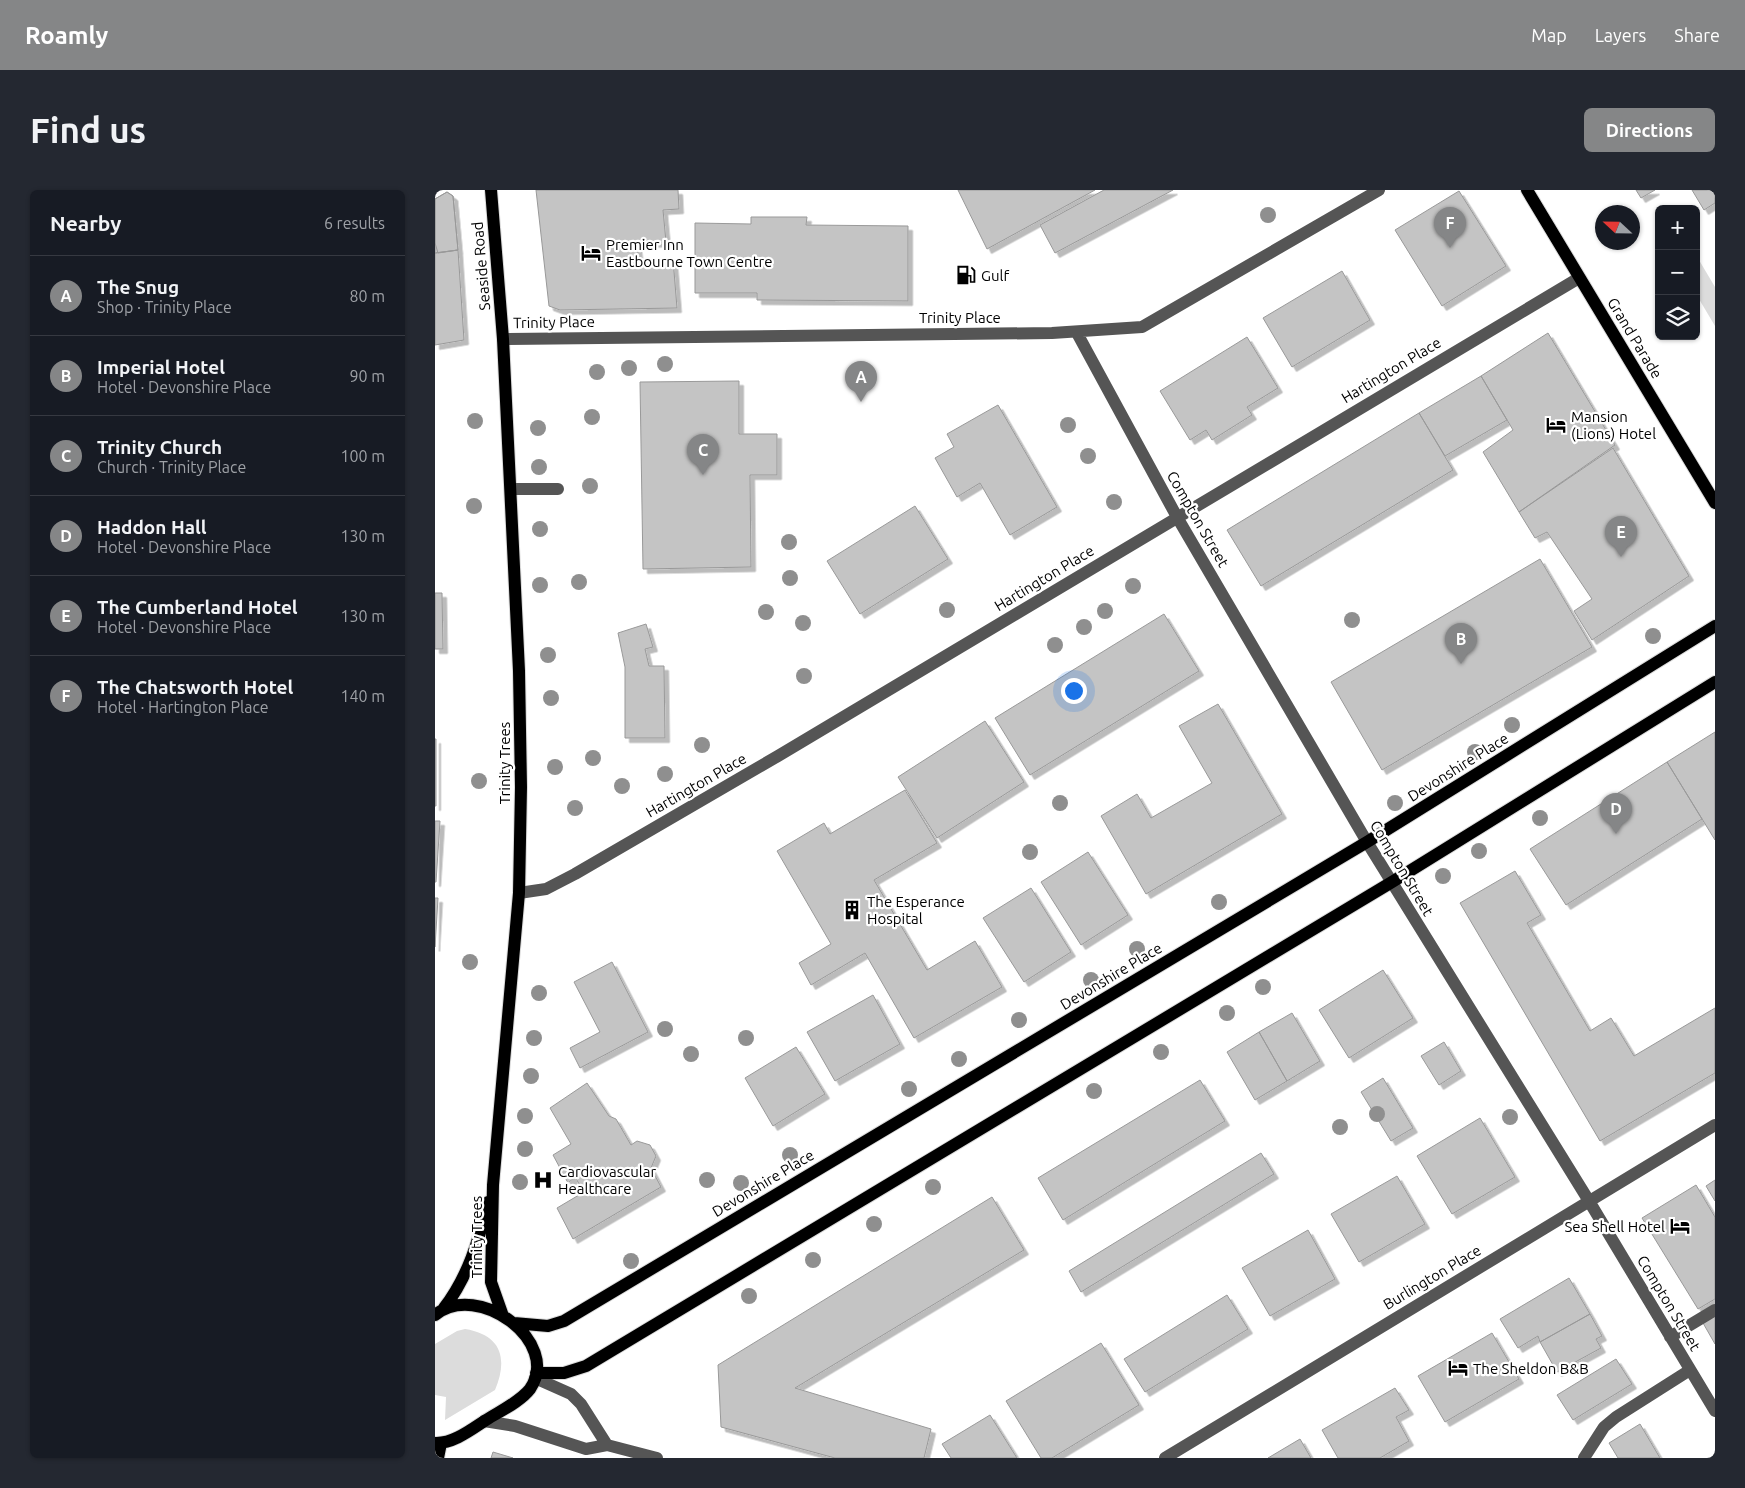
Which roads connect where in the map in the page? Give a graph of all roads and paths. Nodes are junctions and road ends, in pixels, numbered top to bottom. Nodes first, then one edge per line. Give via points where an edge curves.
1 (491, 190) edge
2 (1379, 190) edge
3 (1527, 190) edge
4 (1579, 278) junction
5 (1077, 333) junction
6 (503, 339) junction
7 (558, 489) dead end
8 (511, 490) junction
9 (1715, 503) edge
10 (1177, 517) junction
11 (1715, 626) edge
12 (1715, 682) edge
13 (1367, 842) junction
14 (1392, 882) junction
15 (519, 893) junction
16 (1715, 1125) edge
17 (493, 1185) junction
18 (1589, 1200) junction
19 (1715, 1310) edge
20 (437, 1313) edge
21 (503, 1316) junction
22 (514, 1323) junction
23 (1671, 1337) junction
24 (1690, 1370) junction
25 (536, 1376) junction
26 (1715, 1411) edge
27 (484, 1421) junction
28 (438, 1443) edge
29 (607, 1445) junction
30 (438, 1458) edge
31 (657, 1458) edge
32 (1165, 1458) edge
33 (1584, 1458) edge

1 - 6 main road, Seaside Road
2 - 5 street, Trinity Place via 1142,328
3 - 4 main road, Grand Parade
4 - 9 main road, Grand Parade
4 - 10 street, Hartington Place
5 - 6 street, Trinity Place
5 - 10 street, Compton Street
6 - 8 main road, Trinity Trees
7 - 8 street
8 - 15 main road, Trinity Trees via 519,680
10 - 13 street, Compton Street
10 - 15 street, Hartington Place via 575,874 546,889
11 - 13 main road, Devonshire Place
12 - 14 main road
13 - 14 street, Compton Street
13 - 22 main road, Devonshire Place via 564,1321 548,1326
14 - 18 street, Compton Street
14 - 25 main road via 587,1366
15 - 17 main road, Trinity Trees
16 - 18 street, Burlington Place
17 - 20 main road, Trinity Trees via 462,1281
17 - 21 main road, Trinity Trees via 491,1282
18 - 23 street, Compton Street
18 - 32 street, Burlington Place
19 - 23 street
20 - 21 main road via 461,1304 478,1305
21 - 22 main road
22 - 25 main road via 537,1359
23 - 24 street, Compton Street
24 - 26 street, Compton Street
24 - 33 street via 1616,1417 1605,1427
25 - 27 main road via 529,1390
25 - 29 street via 571,1394
27 - 28 main road via 455,1439
27 - 29 street via 515,1426 586,1449
28 - 30 main road
29 - 31 street

